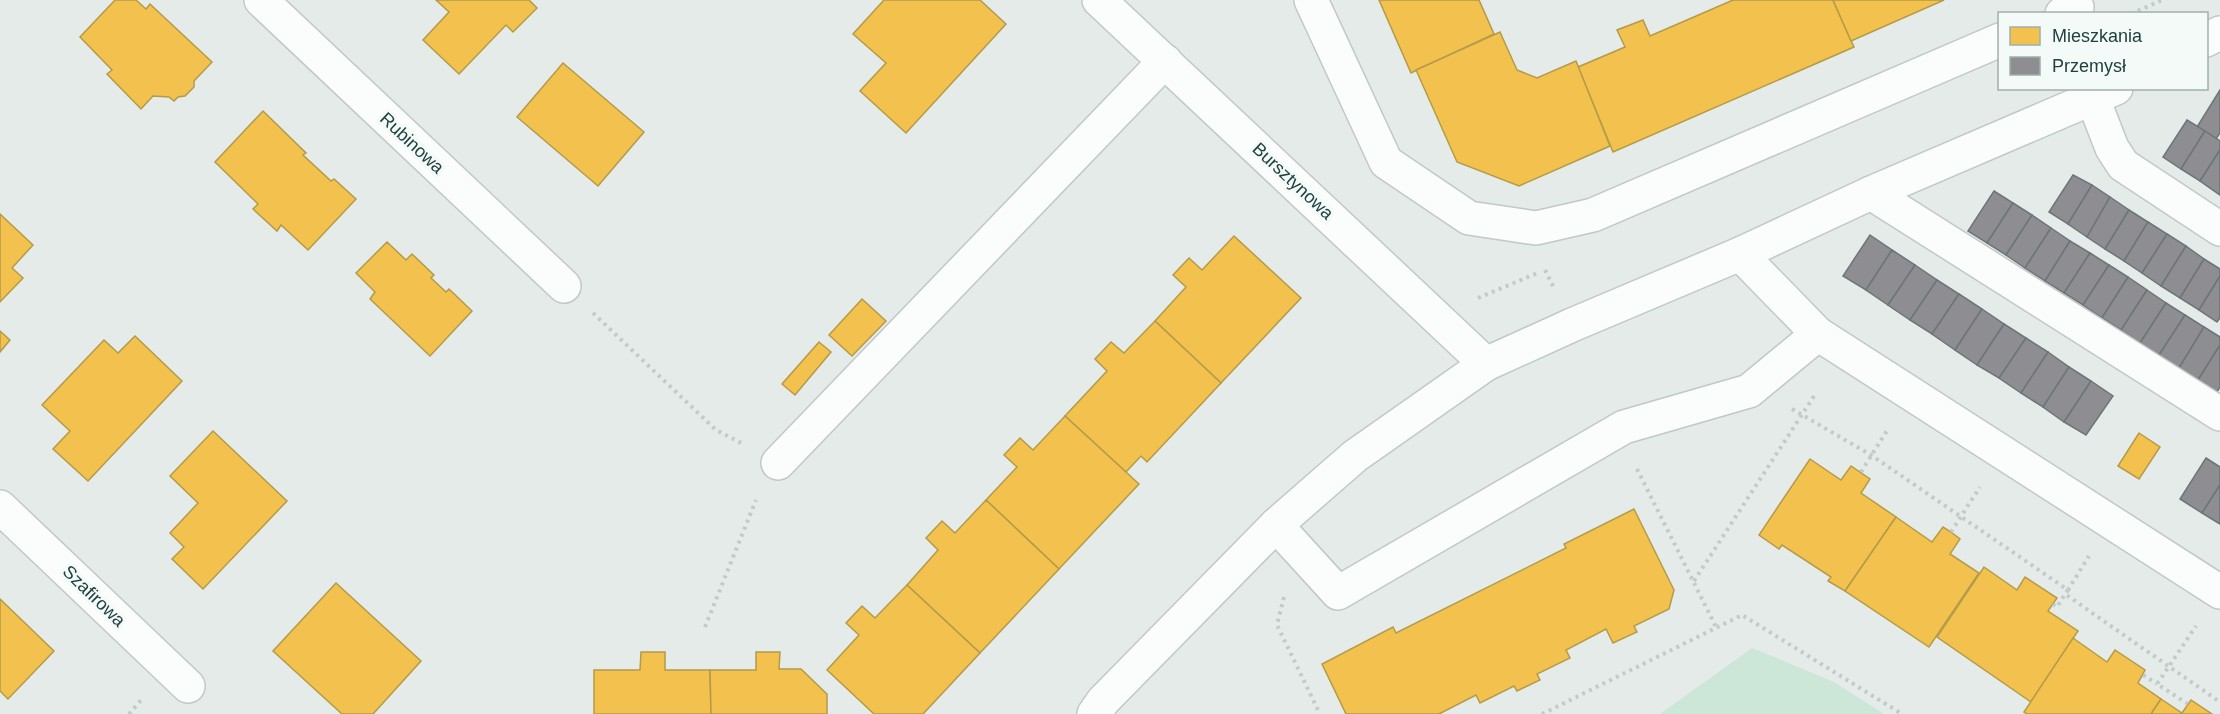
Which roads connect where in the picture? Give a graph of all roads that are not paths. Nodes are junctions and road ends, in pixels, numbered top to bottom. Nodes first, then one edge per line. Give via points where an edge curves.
1 (261, 0) edge
2 (1311, 0) edge
3 (1109, 3) edge
4 (1998, 41) edge
5 (1165, 61) junction
6 (2104, 94) edge
7 (1871, 193) junction
8 (2220, 229) edge
9 (1740, 254) junction
10 (564, 285) road end
11 (1831, 342) junction
12 (1486, 364) junction
13 (2220, 414) edge
14 (778, 463) road end
15 (0, 507) edge
16 (1276, 525) junction
17 (2219, 591) edge
18 (188, 686) dead end
19 (1094, 714) edge

1 - 10 street, Rubinowa
2 - 4 street via 1386,162 1468,218 1536,228 1593,215
3 - 5 street, Bursztynowa
5 - 12 street, Bursztynowa
5 - 14 street
6 - 7 street
6 - 8 street via 2112,148 2123,165
7 - 9 street
7 - 13 street
9 - 11 street
9 - 12 street
11 - 16 street via 1749,391 1624,426 1338,593
11 - 17 street
12 - 16 street via 1355,456
15 - 18 street, Szafirowa
16 - 19 street

